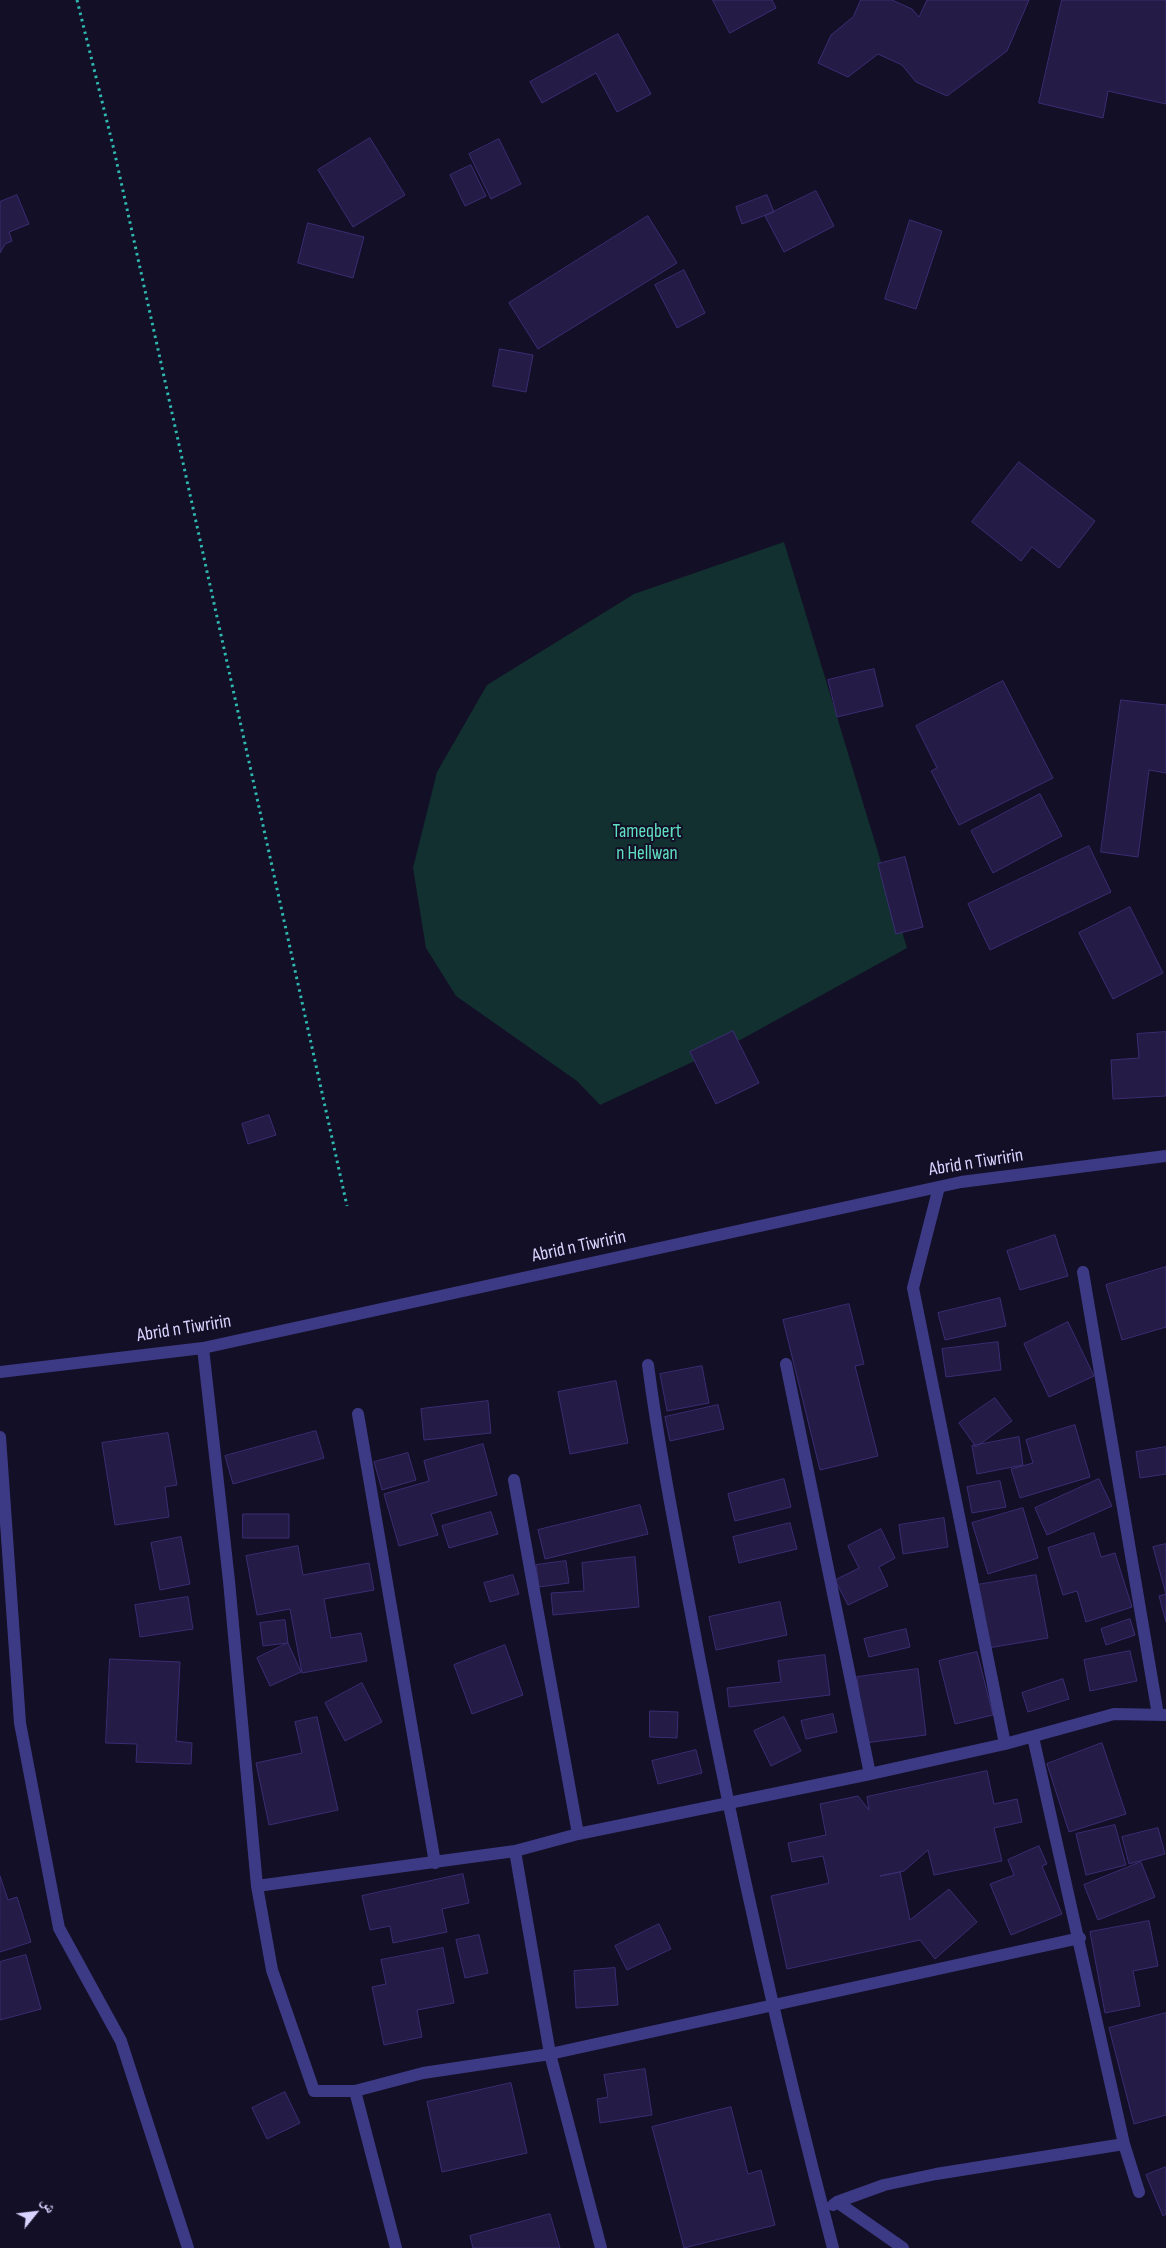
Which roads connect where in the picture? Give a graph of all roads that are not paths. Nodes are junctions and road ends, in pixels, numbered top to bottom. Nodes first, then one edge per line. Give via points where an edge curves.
1 (1166, 1156) edge
2 (939, 1187) junction
3 (1083, 1272) dead end
4 (203, 1348) junction
5 (786, 1364) dead end
6 (648, 1365) dead end
7 (0, 1372) edge
8 (358, 1414) dead end
9 (0, 1437) edge
10 (514, 1480) dead end
11 (1162, 1715) edge
12 (1033, 1737) junction
13 (1005, 1744) junction
14 (870, 1774) junction
15 (727, 1802) junction
16 (578, 1834) junction
17 (515, 1851) junction
18 (435, 1863) junction
19 (257, 1886) junction
20 (1080, 1938) junction
21 (773, 2006) junction
22 (550, 2054) junction
23 (355, 2091) junction
24 (1124, 2144) junction
25 (1139, 2192) dead end
26 (837, 2202) junction
27 (823, 2212) junction
28 (829, 2247) edge
29 (188, 2248) edge
30 (396, 2248) edge
31 (601, 2248) edge
32 (903, 2248) edge

1 - 2 street, Abrid n Tiwririn
2 - 4 street, Abrid n Tiwririn
2 - 13 street via 913,1288
3 - 11 street
4 - 7 street, Abrid n Tiwririn
4 - 19 street via 230,1591
5 - 14 street
6 - 15 street via 659,1448
8 - 18 street
9 - 29 street via 20,1723 59,1928 121,2041
10 - 16 street
11 - 12 street via 1114,1714
12 - 13 street
12 - 20 street
13 - 14 street
14 - 15 street
15 - 16 street
15 - 21 street
16 - 17 street
17 - 18 street
17 - 22 street
18 - 19 street
19 - 23 street via 272,1970 314,2091
20 - 21 street
20 - 24 street
21 - 22 street
21 - 27 street
22 - 23 street via 423,2073
22 - 31 street
23 - 30 street
24 - 25 street
24 - 26 street via 936,2174 884,2186
26 - 27 street
26 - 32 street
27 - 28 street

